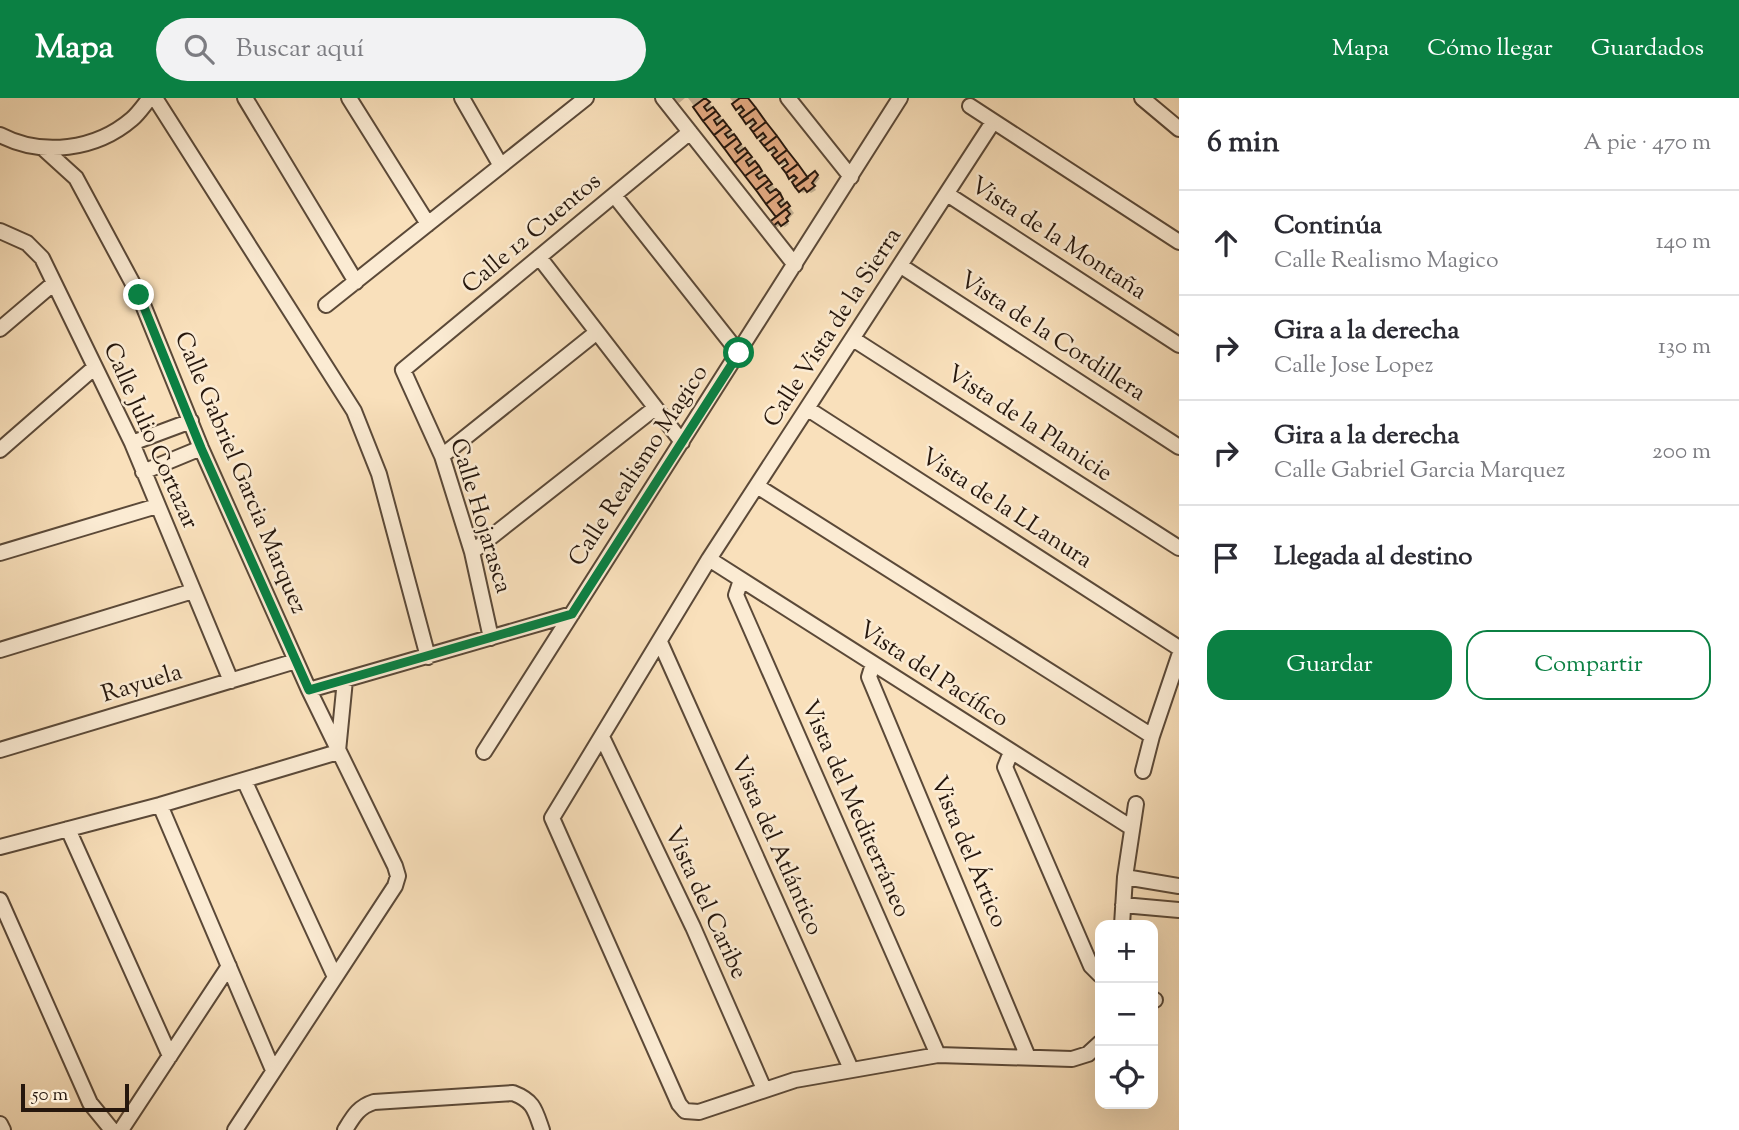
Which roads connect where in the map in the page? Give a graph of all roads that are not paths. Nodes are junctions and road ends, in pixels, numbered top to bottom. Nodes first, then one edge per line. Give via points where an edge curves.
1 (150, 98) edge
2 (155, 98) edge
3 (245, 98) edge
4 (349, 98) edge
5 (462, 98) edge
6 (586, 98) edge
7 (663, 98) edge
8 (788, 98) edge
9 (900, 98) edge
10 (1142, 98) edge
11 (970, 106) dead end
12 (993, 122) junction
13 (1179, 128) edge
14 (690, 132) junction
15 (1, 136) edge
16 (43, 149) junction
17 (501, 166) junction
18 (851, 177) junction
19 (947, 194) junction
20 (614, 195) junction
21 (428, 224) junction
22 (0, 231) edge
23 (1179, 242) edge
24 (539, 257) junction
25 (795, 265) junction
26 (901, 266) junction
27 (356, 282) junction
28 (54, 284) junction
29 (326, 305) dead end
30 (0, 329) edge
31 (597, 332) junction
32 (853, 339) junction
33 (1179, 345) edge
34 (739, 353) junction
35 (95, 367) junction
36 (403, 370) joint
37 (655, 408) junction
38 (808, 409) junction
39 (191, 421) junction
40 (682, 442) junction
41 (132, 443) junction
42 (1179, 447) edge
43 (201, 448) junction
44 (0, 450) edge
45 (442, 456) junction
46 (143, 472) junction
47 (757, 486) junction
48 (157, 506) junction
49 (1179, 548) edge
50 (0, 552) edge
51 (472, 552) junction
52 (709, 559) junction
53 (741, 580) junction
54 (193, 592) junction
55 (572, 614) junction
56 (491, 638) junction
57 (660, 642) junction
58 (1179, 648) edge
59 (0, 650) edge
60 (1179, 656) edge
61 (428, 657) junction
62 (296, 661) junction
63 (873, 664) junction
64 (345, 680) junction
65 (231, 681) junction
66 (309, 690) junction
67 (1152, 736) junction
68 (602, 737) junction
69 (0, 750) edge
70 (338, 752) junction
71 (484, 752) dead end
72 (1011, 752) junction
73 (1143, 771) dead end
74 (244, 780) junction
75 (1136, 804) dead end
76 (160, 805) junction
77 (1132, 828) junction
78 (68, 829) junction
79 (0, 846) edge
80 (1125, 877) junction
81 (1179, 886) edge
82 (0, 900) edge
83 (1123, 905) junction
84 (1179, 910) edge
85 (1122, 920) edge
86 (229, 966) junction
87 (1095, 971) edge
88 (335, 977) junction
89 (1097, 1046) edge
90 (938, 1055) junction
91 (170, 1056) junction
92 (1028, 1057) junction
93 (851, 1069) junction
94 (274, 1070) junction
95 (764, 1089) junction
96 (0, 1124) edge
97 (3, 1130) edge
98 (112, 1130) edge
99 (121, 1130) edge
100 (235, 1130) edge
101 (345, 1130) edge
102 (542, 1130) edge

1 - 16 street via 132,119 106,137 75,147
2 - 61 street via 354,411 379,474
3 - 27 street
4 - 21 street
5 - 17 street
6 - 17 street
7 - 14 street
8 - 18 street
9 - 18 street, Calle Realismo Magico
10 - 13 street
11 - 12 street
12 - 19 street, Calle Vista de la Sierra
12 - 23 street
14 - 20 street, Calle 12 Cuentos
14 - 25 street
15 - 16 street
16 - 39 street, Calle Gabriel Garcia Marquez via 76,178 139,295
17 - 21 street
18 - 25 street, Calle Realismo Magico
19 - 26 street, Calle Vista de la Sierra
19 - 33 street, Vista de la Montaña
20 - 24 street, Calle 12 Cuentos
20 - 34 street
21 - 27 street
22 - 28 street, Calle Julio Cortazar via 27,243 42,258
24 - 31 street
24 - 36 street, Calle 12 Cuentos
25 - 34 street, Calle Realismo Magico
26 - 32 street, Calle Vista de la Sierra
26 - 42 street, Vista de la Cordillera
27 - 29 street
28 - 30 street
28 - 35 street, Calle Julio Cortazar
31 - 37 street
31 - 45 street
32 - 38 street, Calle Vista de la Sierra
32 - 49 street, Vista de la Planicie
34 - 40 street, Calle Realismo Magico
35 - 41 street, Calle Julio Cortazar
35 - 44 street
36 - 45 street, Calle Hojarasca
37 - 40 street
37 - 51 street
38 - 47 street, Calle Vista de la Sierra
38 - 58 street, Vista de la LLanura
39 - 41 street
39 - 43 street, Calle Gabriel Garcia Marquez
40 - 55 street, Calle Realismo Magico
41 - 46 street, Calle Julio Cortazar
43 - 46 street
43 - 62 street, Calle Gabriel Garcia Marquez
45 - 51 street, Calle Hojarasca
46 - 48 street, Calle Julio Cortazar
47 - 52 street, Calle Vista de la Sierra
47 - 67 street
48 - 50 street
48 - 54 street, Calle Julio Cortazar
51 - 56 street, Calle Hojarasca
52 - 53 street, Vista del Pacífico
52 - 57 street, Calle Vista de la Sierra
53 - 63 street, Vista del Pacífico
53 - 90 street, Vista del Mediterráneo via 736,595
54 - 59 street
54 - 65 street, Calle Julio Cortazar
55 - 56 street
55 - 71 street, Calle Realismo Magico
56 - 61 street
57 - 68 street, Calle Vista de la Sierra
57 - 93 street, Vista del Atlántico
60 - 67 street
61 - 64 street
62 - 65 street, Rayuela
62 - 66 street, Calle Gabriel Garcia Marquez
63 - 72 street, Vista del Pacífico
63 - 92 street, Vista del Ártico via 869,677
64 - 66 street
64 - 70 street
65 - 69 street, Rayuela
66 - 70 street, Calle Gabriel Garcia Marquez
67 - 73 street
68 - 95 street, Vista del Caribe
68 - 95 street, Calle Vista de la Sierra via 552,818 679,1104 685,1111 699,1112
70 - 74 street
70 - 88 street, Calle Gabriel Garcia Marquez via 398,876
72 - 77 street, Vista del Pacífico
72 - 87 street via 1005,767
74 - 76 street
74 - 88 street
75 - 77 street
76 - 78 street
76 - 86 street
77 - 80 street
78 - 79 street
78 - 91 street
80 - 81 street
80 - 83 street
82 - 98 street via 90,1103
83 - 84 street
83 - 85 street
86 - 91 street
86 - 94 street
88 - 94 street
89 - 92 street via 1072,1059
90 - 92 street
90 - 93 street
91 - 99 street
93 - 95 street
94 - 100 street
96 - 97 street
101 - 102 street via 355,1113 374,1102 513,1093 533,1107

